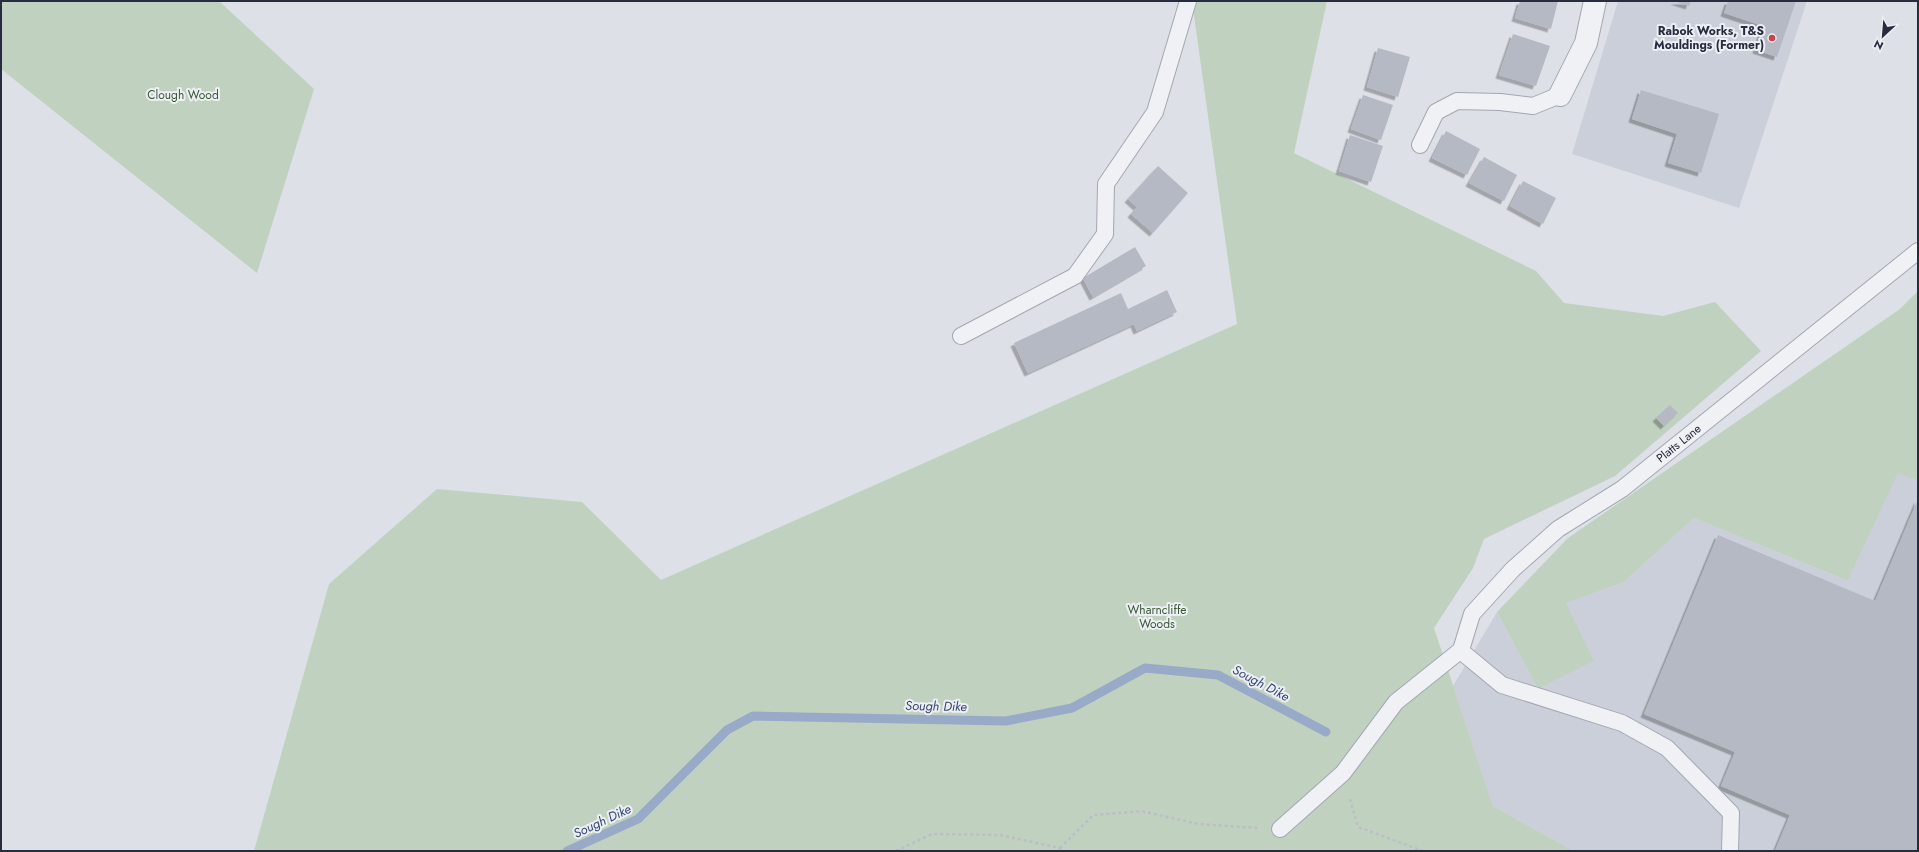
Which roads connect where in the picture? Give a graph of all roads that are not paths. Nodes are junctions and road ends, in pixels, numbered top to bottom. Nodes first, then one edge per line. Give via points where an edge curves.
1 (1188, 1) edge
2 (1595, 1) edge
3 (1560, 95) joint
4 (1420, 146) dead end
5 (1918, 251) edge
6 (961, 336) dead end
7 (1462, 650) junction
8 (1280, 829) road end
9 (1730, 851) edge

1 - 6 lane via 1155,112 1106,184 1104,234 1075,276
2 - 3 street via 1586,43
3 - 4 lane via 1533,106 1457,101 1436,112
5 - 7 lane, Platts Lane via 1622,489 1558,529 1513,569 1472,614
7 - 8 lane via 1396,702 1343,773
7 - 9 lane via 1502,685 1622,723 1667,748 1731,813

